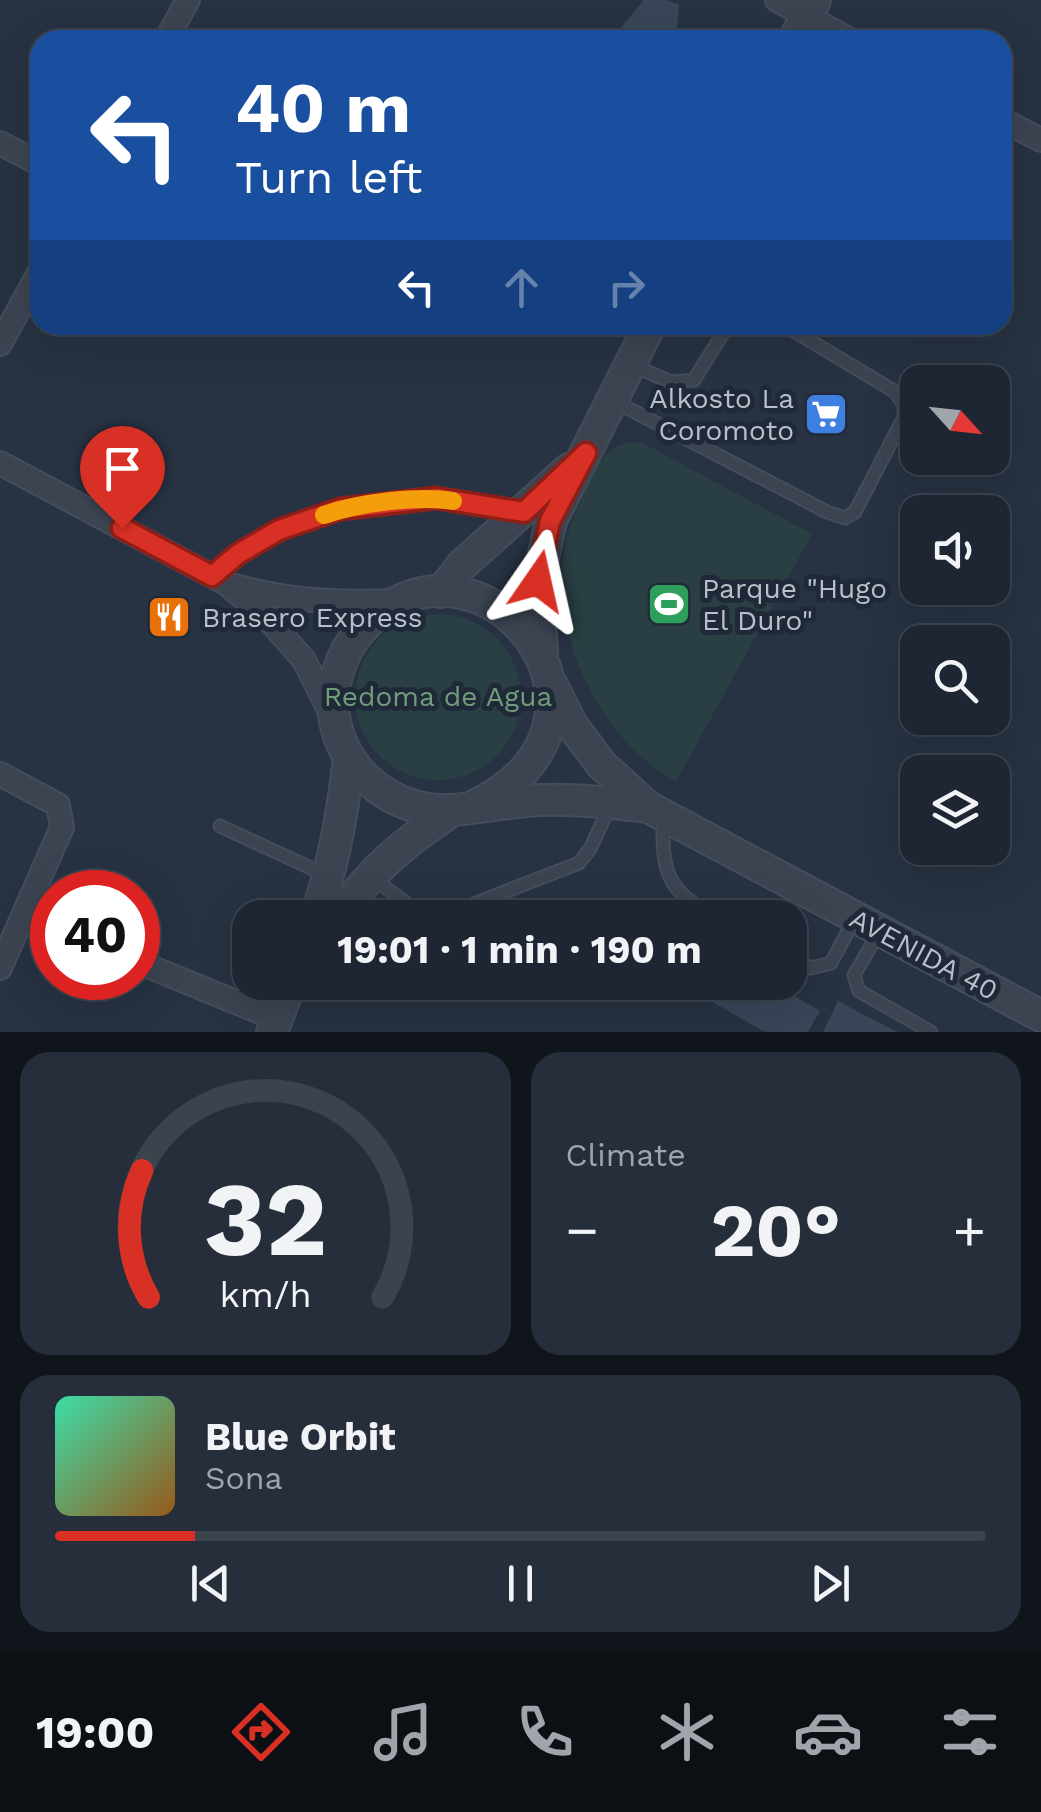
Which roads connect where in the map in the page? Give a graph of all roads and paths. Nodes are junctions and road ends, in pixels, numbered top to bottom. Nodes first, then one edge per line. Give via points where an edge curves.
1 (188, 0) edge
2 (777, 0) edge
3 (805, 19) edge
4 (172, 30) edge
5 (829, 30) edge
6 (1012, 125) edge
7 (1041, 140) edge
8 (0, 143) edge
9 (30, 159) edge
10 (30, 289) edge
11 (645, 335) edge
12 (722, 335) edge
13 (801, 335) edge
14 (0, 344) edge
15 (630, 364) junction
16 (612, 400) junction
17 (586, 453) junction
18 (0, 463) edge
19 (524, 512) junction
20 (220, 580) junction
21 (441, 592) junction
22 (398, 601) junction
23 (546, 669) junction
24 (335, 722) junction
25 (348, 757) junction
26 (0, 774) edge
27 (612, 803) junction
28 (463, 808) junction
29 (656, 811) junction
30 (220, 826) dead end
31 (330, 876) junction
32 (371, 876) junction
33 (321, 900) edge
34 (352, 900) edge
35 (686, 900) edge
36 (868, 924) junction
37 (807, 966) edge
38 (0, 968) edge
39 (160, 972) edge
40 (285, 1000) edge
41 (1037, 1018) edge
42 (274, 1025) edge
43 (930, 1032) edge

1 - 4 street
2 - 3 street
3 - 5 street
6 - 7 street
8 - 9 street
10 - 14 street
11 - 15 street
12 - 15 lane via 694,380 671,382
13 - 16 lane via 894,391 904,404 904,417 845,518
15 - 16 street
16 - 17 street
17 - 19 street
17 - 23 street via 550,521 538,581
18 - 20 street
19 - 20 lane via 436,498 340,509 279,530 238,554
19 - 21 street
20 - 22 street via 328,604
20 - 24 street via 304,660
21 - 22 street
21 - 23 street via 501,608 525,629
22 - 24 street via 364,627 340,664
23 - 28 street via 550,714 534,758 502,792
23 - 29 street via 572,725 600,764
24 - 25 street
25 - 28 street via 393,799 422,809
25 - 31 street
26 - 38 street via 58,805 62,828
27 - 28 street via 537,800
27 - 29 street
27 - 32 lane via 579,863 443,916 414,908
28 - 32 street via 398,847
29 - 35 lane via 669,878
29 - 36 street, AVENIDA 40
30 - 31 lane
31 - 33 street
32 - 34 street
36 - 37 lane via 831,963
36 - 41 street, AVENIDA 40
36 - 43 lane via 854,975 859,991
39 - 42 street
40 - 42 street

